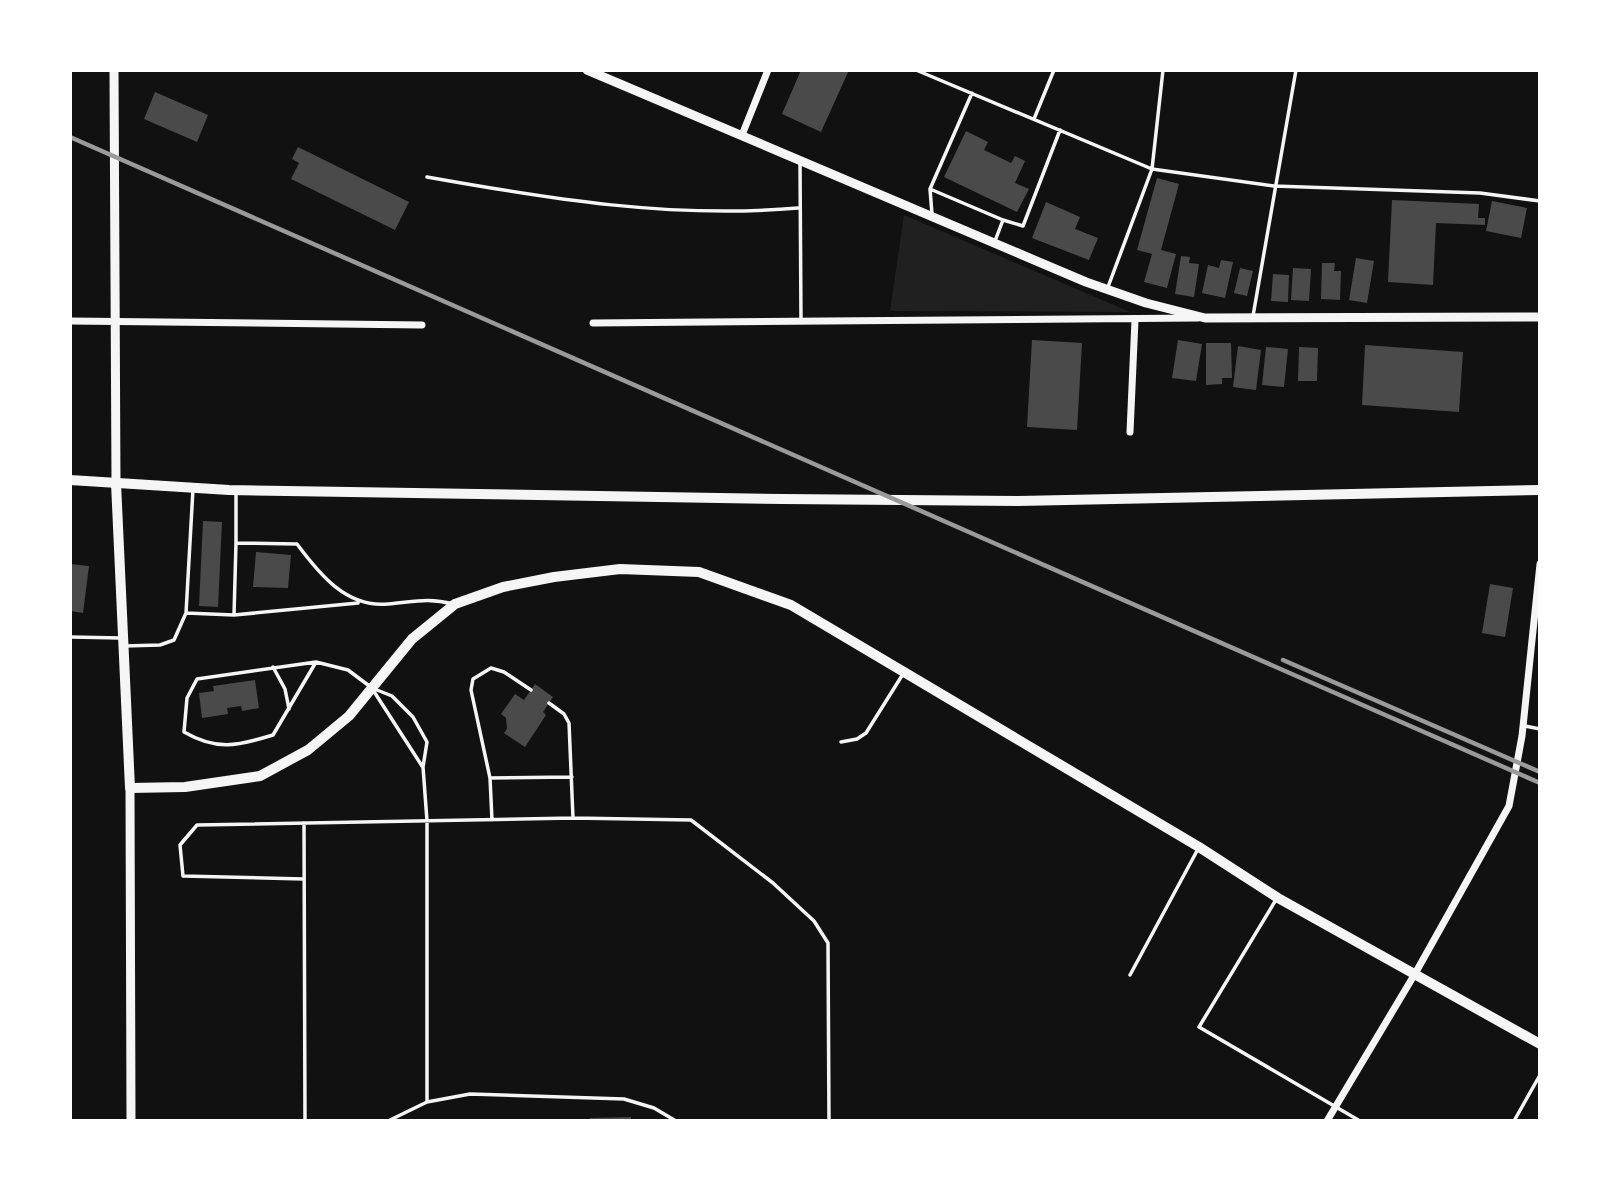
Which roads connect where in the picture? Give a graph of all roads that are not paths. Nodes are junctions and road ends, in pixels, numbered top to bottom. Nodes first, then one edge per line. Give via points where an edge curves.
1 (114, 70) edge
2 (587, 70) edge
3 (768, 70) edge
4 (916, 70) edge
5 (1054, 70) edge
6 (1163, 70) edge
7 (1296, 70) edge
8 (972, 93) junction
9 (1034, 119) junction
10 (1060, 130) junction
11 (742, 135) junction
12 (800, 159) junction
13 (1152, 169) junction
14 (426, 177) dead end
15 (1274, 186) junction
16 (930, 189) junction
17 (1540, 201) edge
18 (798, 208) junction
19 (932, 214) junction
20 (1003, 220) junction
21 (995, 241) junction
22 (1107, 289) junction
23 (1253, 316) junction
24 (1540, 317) edge
25 (1205, 318) junction
26 (114, 320) junction
27 (1135, 320) junction
28 (70, 321) edge
29 (801, 321) junction
30 (593, 323) dead end
31 (422, 325) dead end
32 (1130, 432) dead end
33 (70, 480) edge
34 (116, 483) junction
35 (193, 488) junction
36 (236, 490) junction
37 (1540, 490) edge
38 (236, 543) junction
39 (1540, 564) edge
40 (359, 603) junction
41 (455, 604) junction
42 (186, 613) junction
43 (234, 615) junction
44 (70, 637) edge
45 (123, 642) junction
46 (316, 662) junction
47 (273, 667) junction
48 (904, 672) junction
49 (372, 688) junction
50 (531, 690) dead end
51 (549, 703) dead end
52 (289, 710) junction
53 (1523, 726) junction
54 (1540, 729) edge
55 (841, 741) dead end
56 (424, 767) junction
57 (572, 777) junction
58 (490, 778) junction
59 (130, 788) junction
60 (573, 818) junction
61 (492, 820) junction
62 (427, 821) junction
63 (304, 823) junction
64 (1199, 847) junction
65 (304, 879) junction
66 (1278, 898) junction
67 (1416, 972) junction
68 (1130, 975) dead end
69 (1540, 1044) edge
70 (1540, 1075) edge
71 (427, 1102) junction
72 (1336, 1105) junction
73 (131, 1121) edge
74 (306, 1121) edge
75 (388, 1121) edge
76 (676, 1121) edge
77 (828, 1121) edge
78 (1327, 1121) edge
79 (1360, 1121) edge
80 (1514, 1121) edge

1 - 26 street
2 - 11 street
3 - 11 street
4 - 8 lane
5 - 9 lane
6 - 13 lane
7 - 15 lane
8 - 9 lane
8 - 16 lane
9 - 10 lane
10 - 13 lane
10 - 20 lane via 1023,226
11 - 12 street
12 - 18 lane
12 - 19 street
13 - 15 lane
13 - 22 lane
14 - 18 lane via 629,209 737,213
15 - 17 lane via 1480,192
15 - 23 lane
16 - 19 lane
16 - 20 lane
18 - 29 lane
19 - 21 street
20 - 21 lane
21 - 22 street
22 - 25 street
23 - 24 street
23 - 25 street
25 - 27 street
26 - 28 street
26 - 31 street
26 - 34 street
27 - 29 street
27 - 32 street
29 - 30 street
33 - 34 highway
34 - 35 highway
34 - 45 main road
35 - 36 highway
35 - 42 lane
36 - 37 highway via 1018,500
36 - 38 lane
38 - 40 lane via 297,544 339,590
38 - 43 lane
39 - 53 street
40 - 41 lane via 432,598
40 - 43 lane
41 - 48 main road via 503,587 554,577 620,569 699,572 791,605
41 - 49 main road via 412,639
42 - 43 lane
42 - 45 lane via 174,640 160,645
44 - 45 lane
45 - 59 main road
46 - 47 lane
46 - 49 lane via 348,670
46 - 52 lane
47 - 52 lane via 285,689
47 - 52 lane via 197,679 187,698 184,732 206,745 245,743 273,735
48 - 55 lane via 866,733
48 - 64 main road
49 - 56 lane
49 - 56 lane via 392,696 413,717 427,743
49 - 59 main road via 349,716 308,750 260,776 185,787
50 - 58 lane via 491,668 473,680
51 - 57 lane via 569,723
53 - 54 lane
53 - 67 street via 1509,806
56 - 62 lane
57 - 58 lane
57 - 60 lane
58 - 61 lane
59 - 73 street
60 - 61 lane
60 - 77 lane via 691,820 814,921 828,943
61 - 62 lane
62 - 63 lane
62 - 71 lane
63 - 65 lane
63 - 65 lane via 197,825 180,845 183,876
64 - 66 main road
64 - 68 lane
65 - 74 lane
66 - 67 main road
66 - 72 lane via 1199,1027
67 - 69 main road
67 - 72 street
70 - 80 lane
71 - 75 lane
71 - 76 lane via 470,1094 601,1097 638,1102
72 - 78 street
72 - 79 lane

